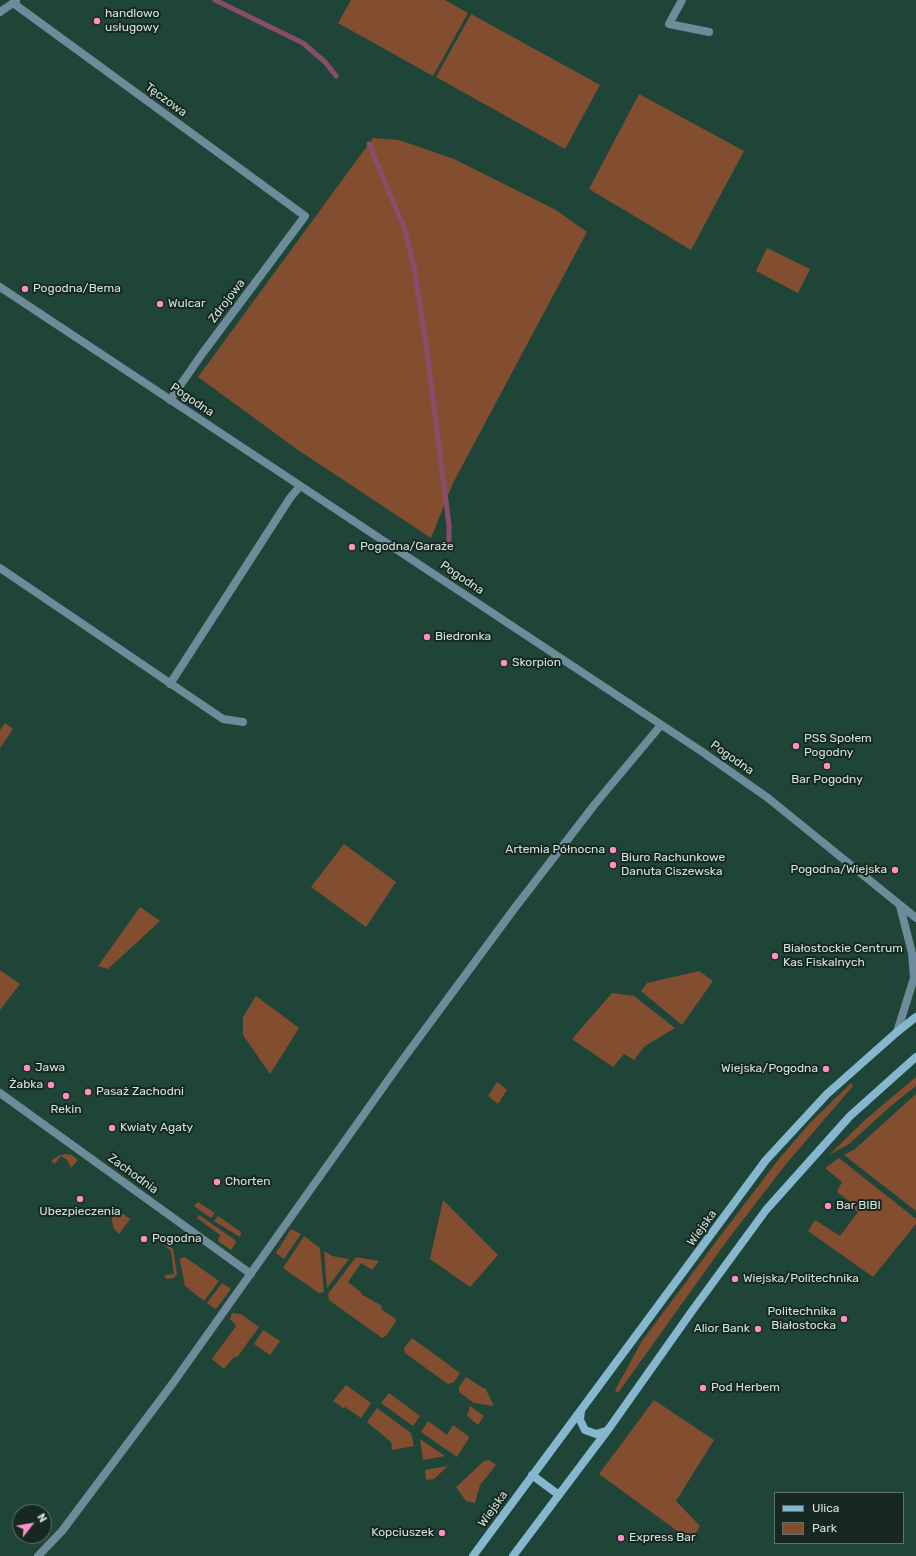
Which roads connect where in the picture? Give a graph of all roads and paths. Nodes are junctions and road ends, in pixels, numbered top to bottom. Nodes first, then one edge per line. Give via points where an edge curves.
1 (682, 0) edge
2 (15, 2) edge
3 (0, 12) edge
4 (709, 32) dead end
5 (305, 216) joint
6 (0, 288) edge
7 (170, 400) junction
8 (300, 486) junction
9 (0, 568) edge
10 (170, 684) junction
11 (242, 722) dead end
12 (661, 724) junction
13 (900, 905) junction
14 (916, 918) edge
15 (916, 1018) edge
16 (897, 1032) junction
17 (916, 1057) edge
18 (0, 1093) edge
19 (251, 1274) junction
20 (581, 1410) junction
21 (610, 1427) junction
22 (532, 1475) junction
23 (558, 1495) junction
24 (38, 1556) edge
25 (473, 1556) edge
26 (513, 1556) edge

1 - 4 street via 669,24
2 - 3 street
2 - 5 street, Tęczowa
5 - 7 street, Zdrojowa
6 - 7 street, Pogodna
7 - 8 street, Pogodna
8 - 10 street
8 - 12 street, Pogodna
9 - 10 street
10 - 11 street via 223,719
12 - 13 street, Pogodna via 768,798
12 - 19 street via 514,909 401,1062
13 - 14 street, Pogodna
13 - 16 street via 909,935 914,978
15 - 16 main road, Wiejska
16 - 20 main road, Wiejska via 827,1094 766,1160
17 - 21 main road via 850,1116 766,1210
18 - 19 street, Zachodnia
19 - 24 street via 62,1531
20 - 21 main road via 580,1420 585,1430 590,1433 601,1433
20 - 22 main road, Wiejska
21 - 23 main road
22 - 23 main road
22 - 25 main road, Wiejska
23 - 26 main road

